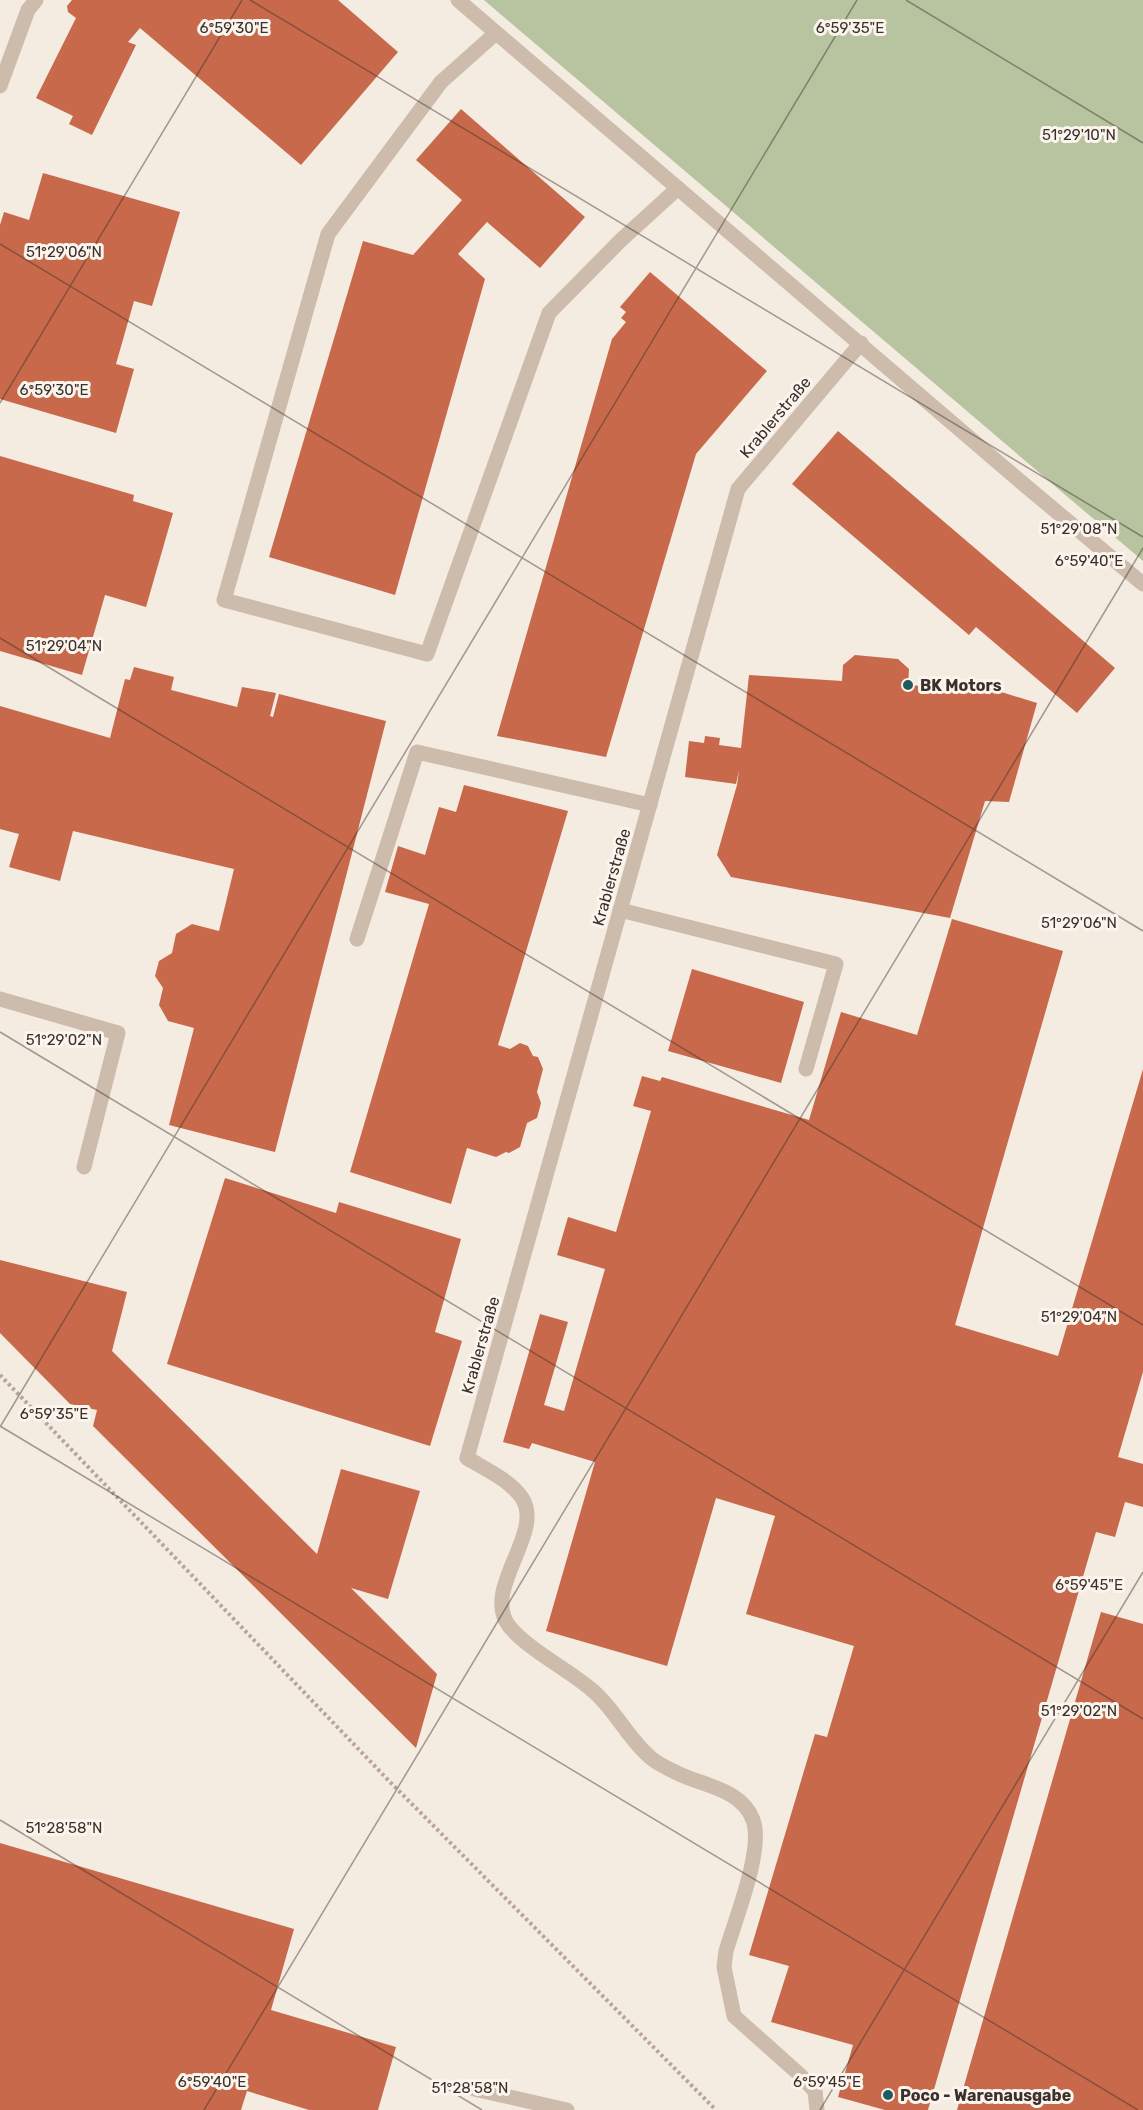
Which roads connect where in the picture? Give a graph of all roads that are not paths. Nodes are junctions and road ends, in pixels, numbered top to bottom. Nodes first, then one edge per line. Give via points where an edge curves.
1 (36, 0) edge
2 (458, 0) edge
3 (496, 33) junction
4 (0, 86) edge
5 (678, 188) junction
6 (861, 343) junction
7 (1143, 584) edge
8 (650, 805) junction
9 (620, 910) junction
10 (357, 939) dead end
11 (0, 999) edge
12 (806, 1069) dead end
13 (84, 1167) dead end
14 (474, 2089) dead end
15 (567, 2110) edge
16 (817, 2110) edge

1 - 4 street via 28,10
2 - 3 street
3 - 5 street
3 - 5 street via 441,82 328,234 224,600 427,654 549,313
5 - 6 street
6 - 7 street
6 - 8 street, Krablerstraße via 738,489
8 - 9 street, Krablerstraße
8 - 10 street via 417,752
9 - 12 street via 836,964
9 - 16 street, Krablerstraße via 467,1458 514,1488 528,1512 501,1600 502,1614 510,1627 594,1691 653,1760 731,1794 744,1804 753,1820 755,1856 724,1967 734,2016 815,2091
11 - 13 street via 118,1033
14 - 15 street

